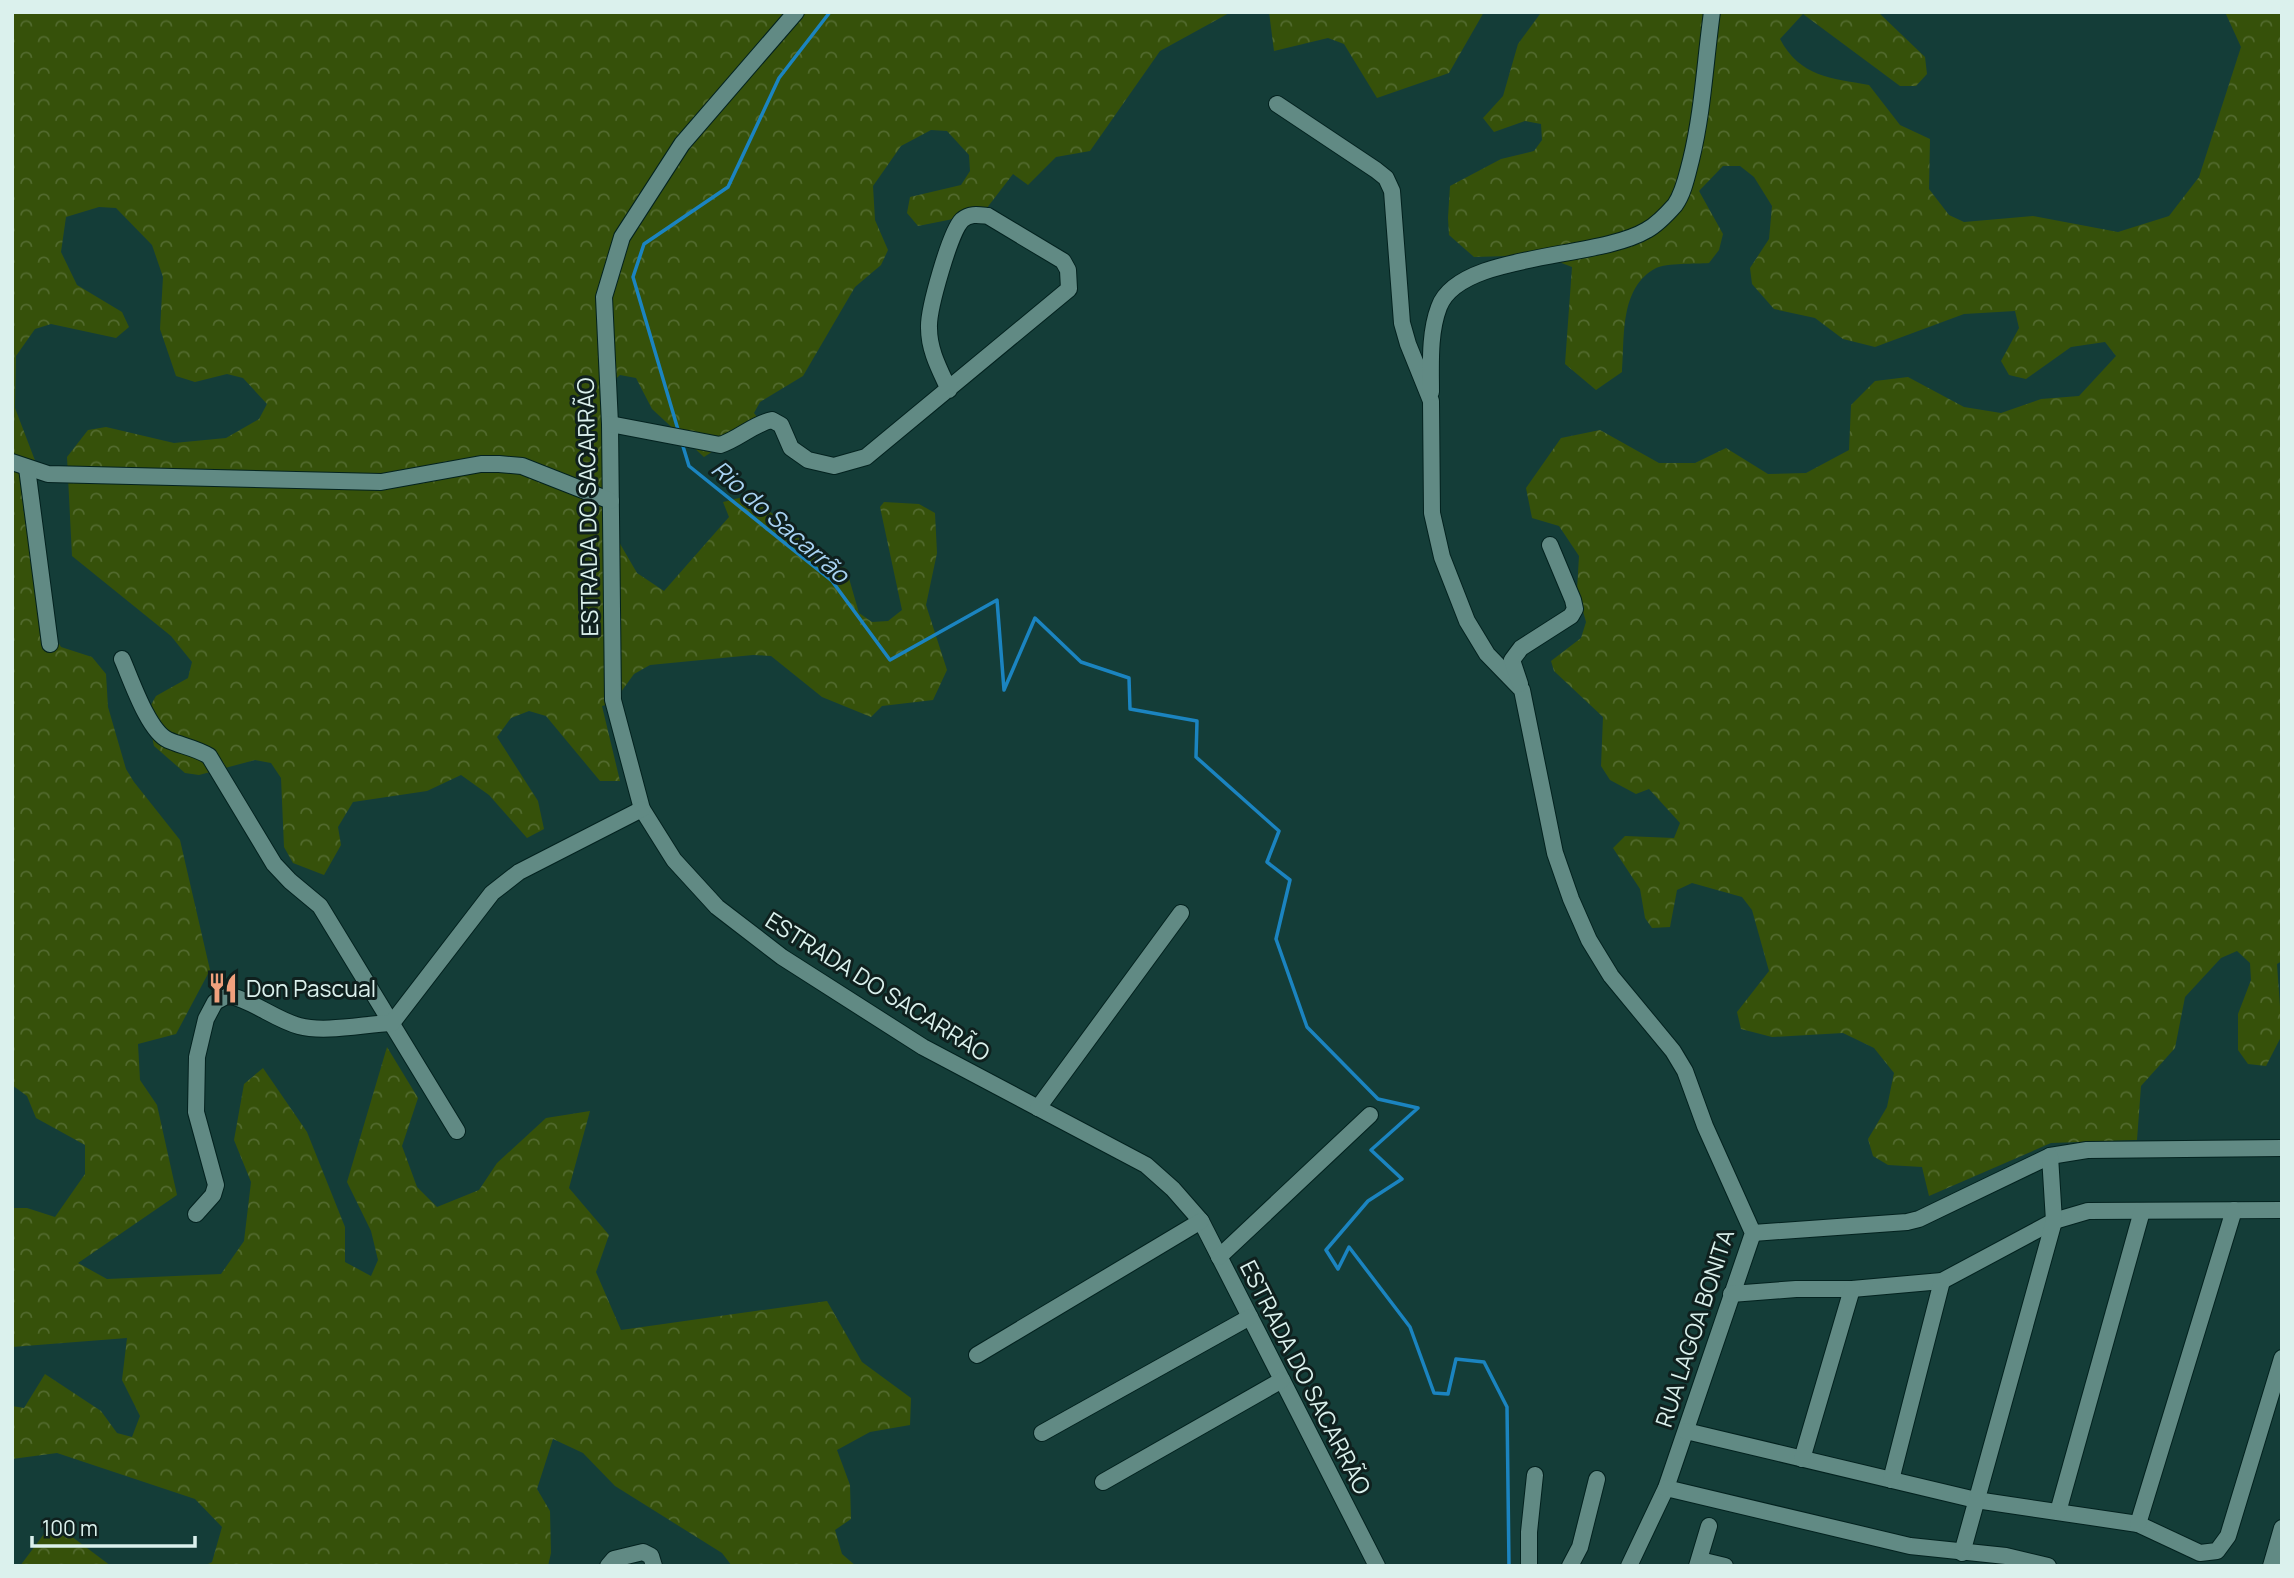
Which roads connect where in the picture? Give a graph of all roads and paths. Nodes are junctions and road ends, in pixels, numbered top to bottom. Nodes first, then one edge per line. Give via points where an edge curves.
1 (796, 12) edge
2 (1712, 12) edge
3 (1277, 104) dead end
4 (949, 390) junction
5 (1431, 401) junction
6 (610, 424) junction
7 (20, 465) edge
8 (611, 501) junction
9 (1550, 545) dead end
10 (50, 644) dead end
11 (121, 659) dead end
12 (1522, 690) junction
13 (642, 809) junction
14 (1181, 913) dead end
15 (392, 1023) junction
16 (1038, 1108) junction
17 (1370, 1115) dead end
18 (457, 1131) dead end
19 (2282, 1148) edge
20 (2050, 1156) junction
21 (2234, 1210) junction
22 (2282, 1210) edge
23 (2142, 1211) junction
24 (196, 1214) dead end
25 (2054, 1221) junction
26 (1201, 1222) junction
27 (1753, 1233) junction
28 (1219, 1256) junction
29 (1942, 1281) junction
30 (1852, 1289) junction
31 (1731, 1294) junction
32 (1250, 1317) junction
33 (978, 1355) dead end
34 (2282, 1357) edge
35 (1282, 1380) junction
36 (1686, 1431) junction
37 (1042, 1433) dead end
38 (1802, 1459) junction
39 (1535, 1475) dead end
40 (1597, 1479) dead end
41 (1891, 1480) junction
42 (1103, 1482) dead end
43 (1667, 1488) junction
44 (1976, 1500) junction
45 (2058, 1512) junction
46 (2138, 1524) junction
47 (1709, 1526) dead end
48 (2282, 1528) edge
49 (1962, 1553) junction
50 (652, 1561) edge
51 (1698, 1563) edge
52 (608, 1566) edge
53 (1377, 1566) edge
54 (1529, 1566) edge
55 (1570, 1566) edge
56 (1629, 1566) edge
57 (1725, 1566) edge
58 (2048, 1566) edge
59 (2271, 1566) edge

1 - 6 street, ESTRADA DO SACARRÃO via 682,144 622,237 604,297
2 - 5 street via 1698,127 1686,182 1676,203 1646,231 1599,247 1502,264 1451,289 1439,306 1434,328
3 - 5 street via 1386,178 1392,191 1402,323
4 - 4 street via 1069,289 1069,270 1063,261 988,216 975,214 962,220 935,293 929,327 933,354
4 - 6 street via 866,457 834,466 808,460 792,448 781,425 772,420 720,445
5 - 12 street via 1432,513 1441,556 1467,621 1488,654
6 - 8 street, ESTRADA DO SACARRÃO
7 - 8 street via 48,474 380,482 499,464 522,466
7 - 10 street
8 - 13 street, ESTRADA DO SACARRÃO via 613,700
9 - 12 street, RUA LAGOA BONITA via 1575,609 1572,616 1514,654
11 - 15 street via 154,728 165,739 209,756 274,864 320,906
12 - 27 street, RUA LAGOA BONITA via 1555,853 1588,940 1685,1071
13 - 15 street via 519,872 492,893
13 - 16 street, ESTRADA DO SACARRÃO via 674,860 717,907 782,957 923,1047
14 - 16 street
15 - 18 street
15 - 24 street via 312,1028 297,1026 245,999 229,995 215,1002 197,1057 196,1112 216,1185
16 - 26 street, ESTRADA DO SACARRÃO via 1146,1165
17 - 28 street
19 - 20 street via 2087,1150
20 - 25 street
20 - 27 street via 1919,1219
21 - 22 street
21 - 23 street
21 - 46 street
23 - 25 street via 2088,1211
23 - 45 street
25 - 29 street
25 - 44 street
26 - 28 street, ESTRADA DO SACARRÃO
26 - 33 street
27 - 31 street, RUA LAGOA BONITA
28 - 32 street, ESTRADA DO SACARRÃO
29 - 30 street
29 - 41 street
30 - 31 street
30 - 38 street
31 - 36 street, RUA LAGOA BONITA
32 - 35 street, ESTRADA DO SACARRÃO
32 - 37 street
34 - 46 street via 2228,1536 2217,1551 2200,1553
35 - 42 street
35 - 53 street, ESTRADA DO SACARRÃO
36 - 38 street
36 - 43 street, RUA LAGOA BONITA
38 - 41 street
39 - 54 street
40 - 55 street via 1580,1547
41 - 44 street
43 - 49 street via 1910,1546
43 - 56 street, RUA LAGOA BONITA
44 - 45 street
44 - 49 street
45 - 46 street
47 - 51 street
48 - 59 street
49 - 58 street via 2006,1556
50 - 52 street via 643,1552 614,1559
51 - 57 street

